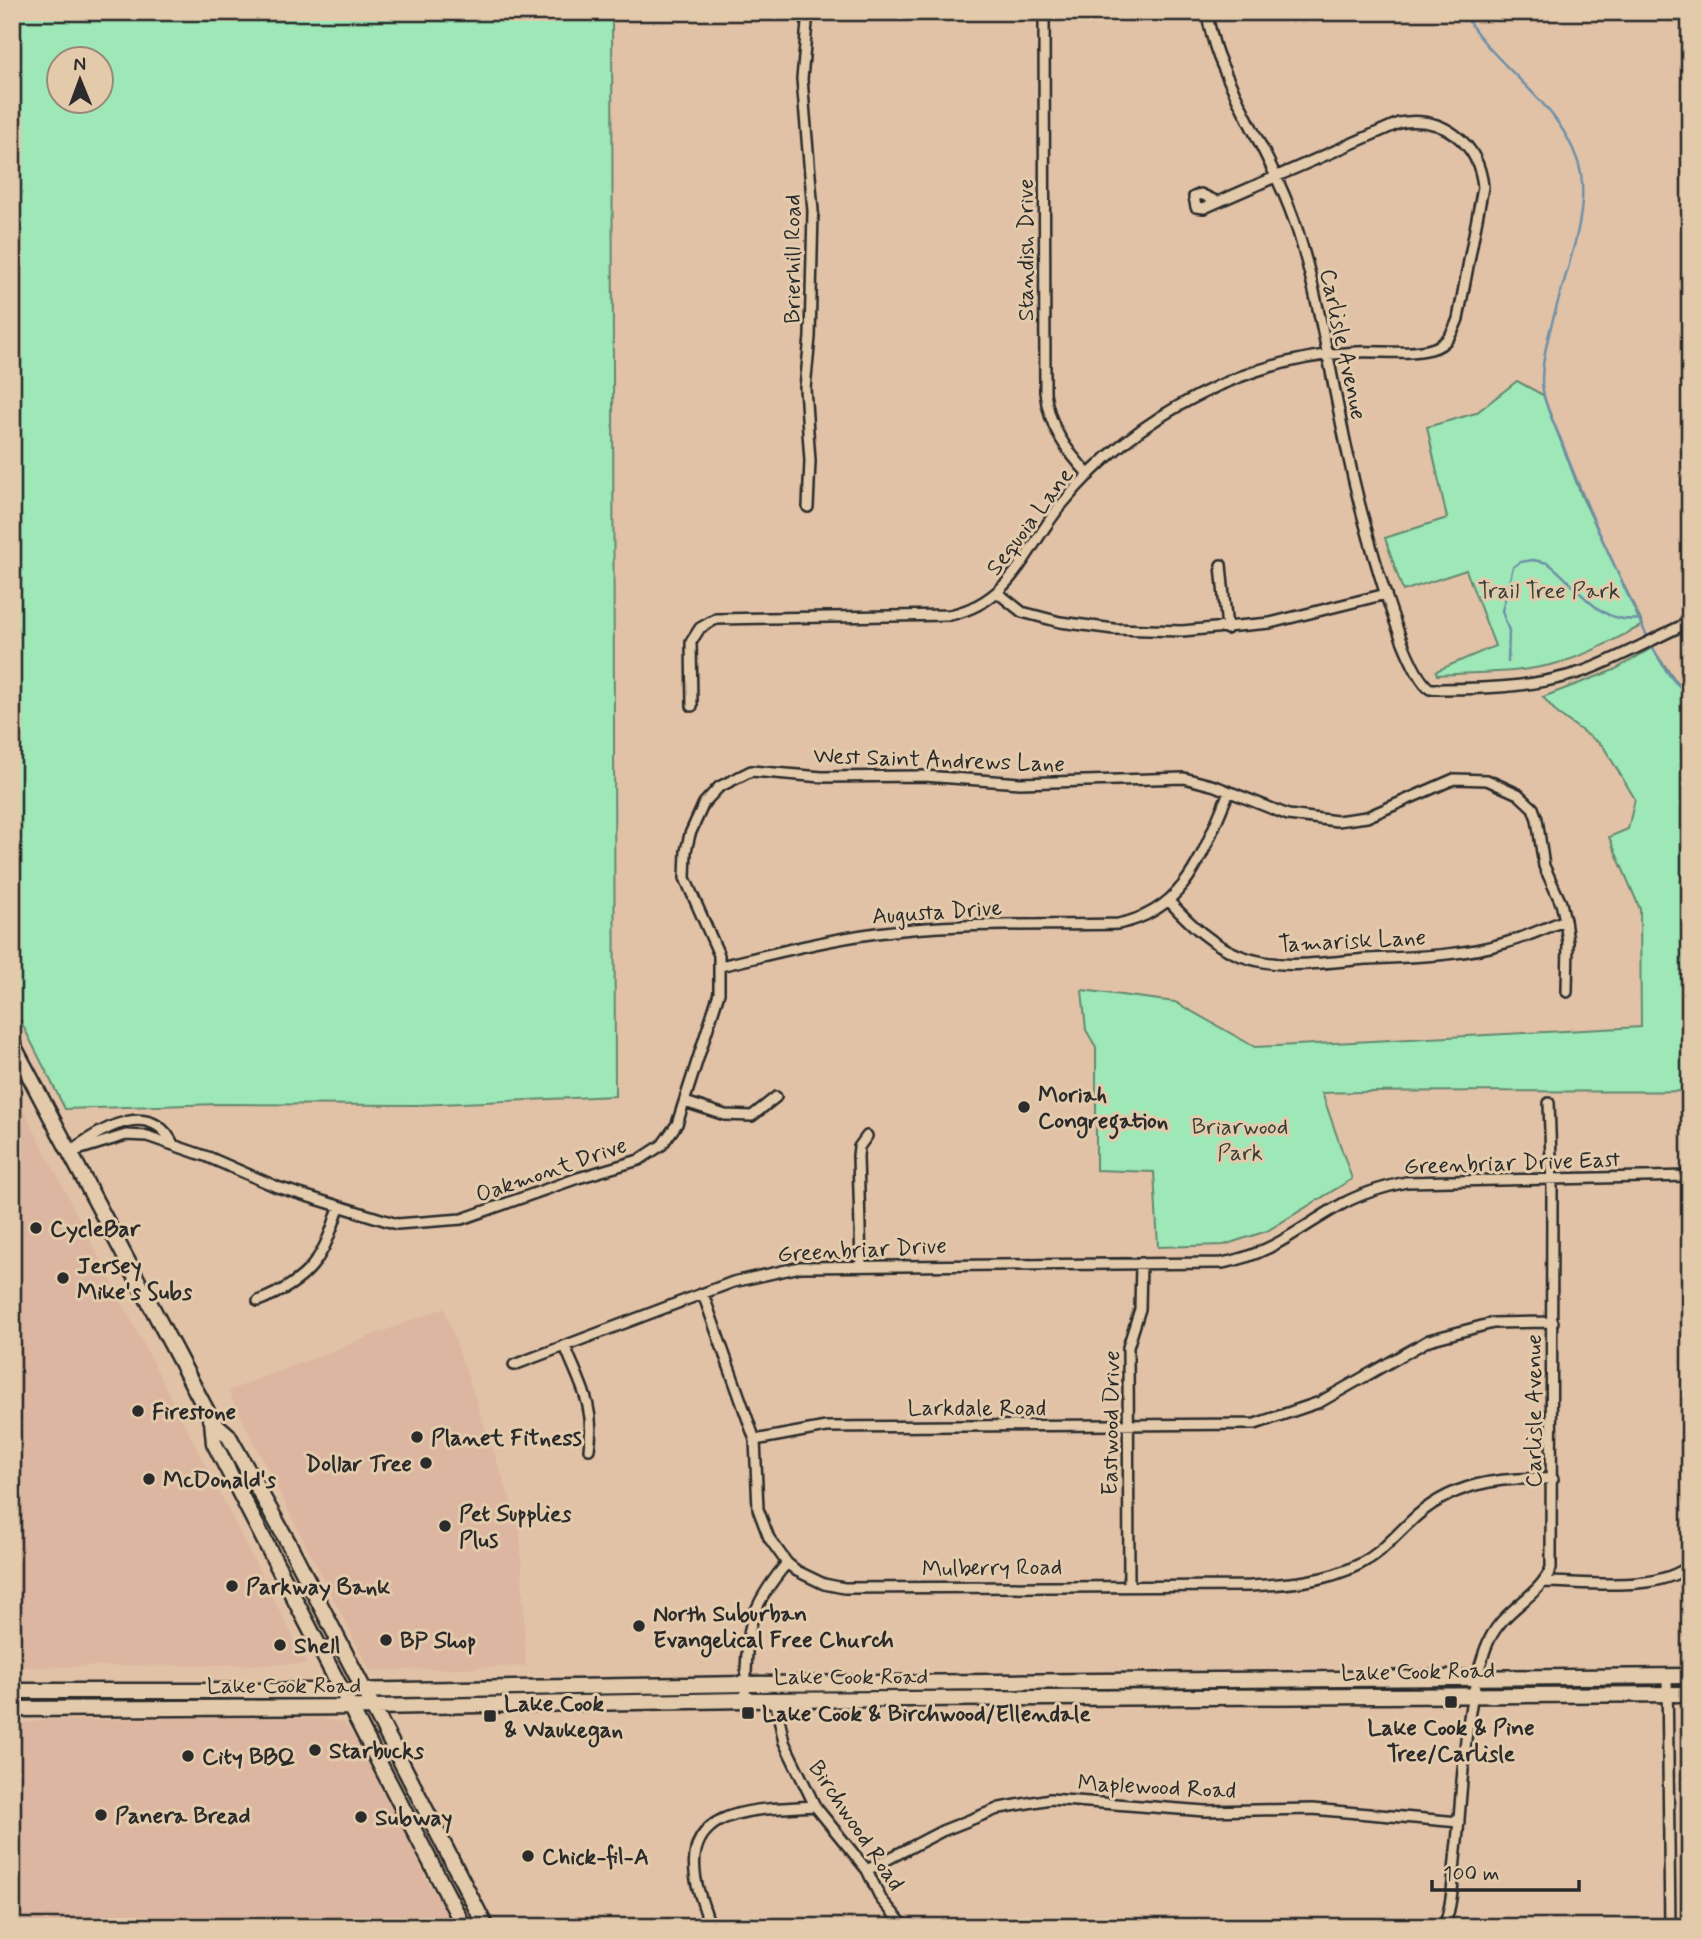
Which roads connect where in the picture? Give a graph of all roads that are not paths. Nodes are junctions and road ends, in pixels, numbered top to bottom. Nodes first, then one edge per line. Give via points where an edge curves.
1 (808, 12) edge
2 (1044, 12) edge
3 (1206, 12) edge
4 (1275, 176) junction
5 (1218, 202) dead end
6 (1329, 355) junction
7 (1089, 475) junction
8 (808, 507) dead end
9 (1221, 565) dead end
10 (998, 593) junction
11 (1386, 594) junction
12 (1690, 622) edge
13 (1227, 629) junction
14 (692, 706) dead end
15 (1229, 792) junction
16 (710, 796) joint
17 (1169, 901) junction
18 (1565, 920) junction
19 (720, 966) junction
20 (1567, 992) dead end
21 (12, 1043) edge
22 (776, 1097) dead end
23 (685, 1102) junction
24 (1549, 1103) dead end
25 (867, 1136) dead end
26 (173, 1144) junction
27 (68, 1153) junction
28 (1690, 1176) edge
29 (1552, 1178) junction
30 (339, 1207) junction
31 (1141, 1263) junction
32 (1186, 1263) joint
33 (861, 1265) junction
34 (703, 1294) junction
35 (258, 1301) dead end
36 (1553, 1322) junction
37 (565, 1346) junction
38 (514, 1365) dead end
39 (212, 1421) junction
40 (1128, 1425) junction
41 (755, 1440) junction
42 (589, 1449) dead end
43 (1553, 1479) junction
44 (787, 1563) junction
45 (1690, 1565) edge
46 (1544, 1582) junction
47 (1129, 1585) junction
48 (1667, 1675) junction
49 (1479, 1676) junction
50 (1690, 1676) edge
51 (746, 1684) junction
52 (12, 1691) edge
53 (342, 1691) junction
54 (365, 1691) junction
55 (1476, 1693) junction
56 (1667, 1693) junction
57 (1690, 1694) edge
58 (775, 1699) junction
59 (745, 1700) junction
60 (351, 1707) junction
61 (374, 1707) junction
62 (12, 1709) edge
63 (815, 1806) junction
64 (1459, 1822) junction
65 (867, 1870) junction
66 (464, 1927) edge
67 (486, 1927) edge
68 (710, 1927) edge
69 (905, 1927) edge
70 (1444, 1927) edge
71 (1670, 1927) edge

1 - 8 street, Brierhill Road via 802,79 813,211 805,407
2 - 7 street, Standish Drive via 1046,400 1061,443
3 - 4 street, Carlisle Avenue via 1218,56
4 - 5 street
4 - 6 street, Carlisle Avenue via 1298,231
4 - 6 street, Sequoia Lane via 1415,120 1449,129 1465,143 1482,170 1483,187 1451,335 1433,349
6 - 7 street, Sequoia Lane via 1286,361 1241,375 1198,396 1126,441
6 - 11 street, Carlisle Avenue via 1350,471
7 - 10 street, Sequoia Lane via 1055,513
9 - 13 street
10 - 13 street via 1022,612 1060,622 1146,631
10 - 14 street, Sequoia Lane via 981,605 950,615 722,617 705,625 691,642
11 - 12 street, Carlisle Avenue via 1418,677 1430,689 1498,688 1580,672
11 - 13 street
15 - 16 street, West Saint Andrews Lane via 1175,777 1020,783 924,776 822,777 765,770 740,774
15 - 17 street via 1196,868
15 - 18 street, West Saint Andrews Lane via 1288,815 1337,821 1367,817 1454,779 1487,779 1518,794 1533,808 1544,866
16 - 19 street, Oakmont Drive via 690,834 685,878
17 - 18 street, Tamarisk Lane via 1213,942 1250,959 1286,965 1468,951 1506,943
17 - 19 street, Augusta Drive via 1147,916 1118,924 959,926 880,933
18 - 20 street, West Saint Andrews Lane
19 - 23 street, Oakmont Drive via 715,1009
21 - 27 main road
22 - 23 street via 752,1116 725,1115
23 - 30 street, Oakmont Drive via 671,1134 639,1160 462,1219 397,1224
24 - 29 street, Carlisle Avenue
25 - 33 street via 858,1156
26 - 27 street, Oakmont Drive via 126,1135
26 - 27 street, Oakmont Drive via 166,1132 153,1124 118,1122
26 - 30 street, Oakmont Drive
27 - 39 main road
28 - 29 street, Greenbriar Drive East
29 - 32 street, Greenbriar Drive East via 1406,1182 1343,1203 1293,1237 1256,1255 1222,1263
29 - 36 street, Carlisle Avenue
30 - 35 street via 323,1252 310,1270 291,1287
31 - 32 street, Greenbriar Drive
31 - 33 street, Greenbriar Drive
31 - 40 street, Eastwood Drive via 1140,1309 1128,1347
33 - 34 street, Greenbriar Drive via 772,1272
34 - 37 street, Greenbriar Drive
34 - 41 street
36 - 40 street, Larkdale Road via 1493,1323 1462,1330 1402,1353 1298,1412 1255,1424
36 - 43 street, Carlisle Avenue
37 - 38 street, Greenbriar Drive
37 - 42 street via 590,1407
39 - 53 main road via 214,1443
39 - 54 main road via 228,1435
40 - 41 street, Larkdale Road via 826,1427
40 - 47 street, Eastwood Drive
41 - 44 street via 758,1509 769,1538
43 - 46 street, Carlisle Avenue via 1553,1551
43 - 47 street, Mulberry Road via 1496,1479 1449,1494 1419,1514 1378,1553 1334,1575 1275,1585
44 - 47 street, Mulberry Road via 808,1577 844,1588
44 - 51 street via 760,1597 750,1620
45 - 46 street via 1673,1577 1649,1582
46 - 49 street via 1494,1630
48 - 49 main road, Lake Cook Road
48 - 50 main road, Lake Cook Road
48 - 56 street
49 - 51 main road, Lake Cook Road
49 - 55 street
51 - 54 main road, Lake Cook Road
51 - 59 street
52 - 53 main road, Lake Cook Road
53 - 54 main road, Lake Cook Road
53 - 60 main road
54 - 61 main road
55 - 56 main road, Lake Cook Road
55 - 58 main road, Lake Cook Road
55 - 64 street
56 - 57 main road, Lake Cook Road
56 - 71 street
58 - 59 main road, Lake Cook Road
58 - 63 street, Birchwood Road via 788,1751
59 - 61 main road, Lake Cook Road
60 - 61 main road, Lake Cook Road
60 - 62 main road, Lake Cook Road
60 - 66 main road
61 - 67 main road
63 - 65 street, Birchwood Road
63 - 68 street via 737,1812 719,1818 703,1836 695,1860 696,1880
64 - 65 street, Maplewood Road via 1312,1809 1205,1811 1051,1799 989,1813 942,1831
64 - 70 street via 1453,1889
65 - 69 street, Birchwood Road via 881,1899

